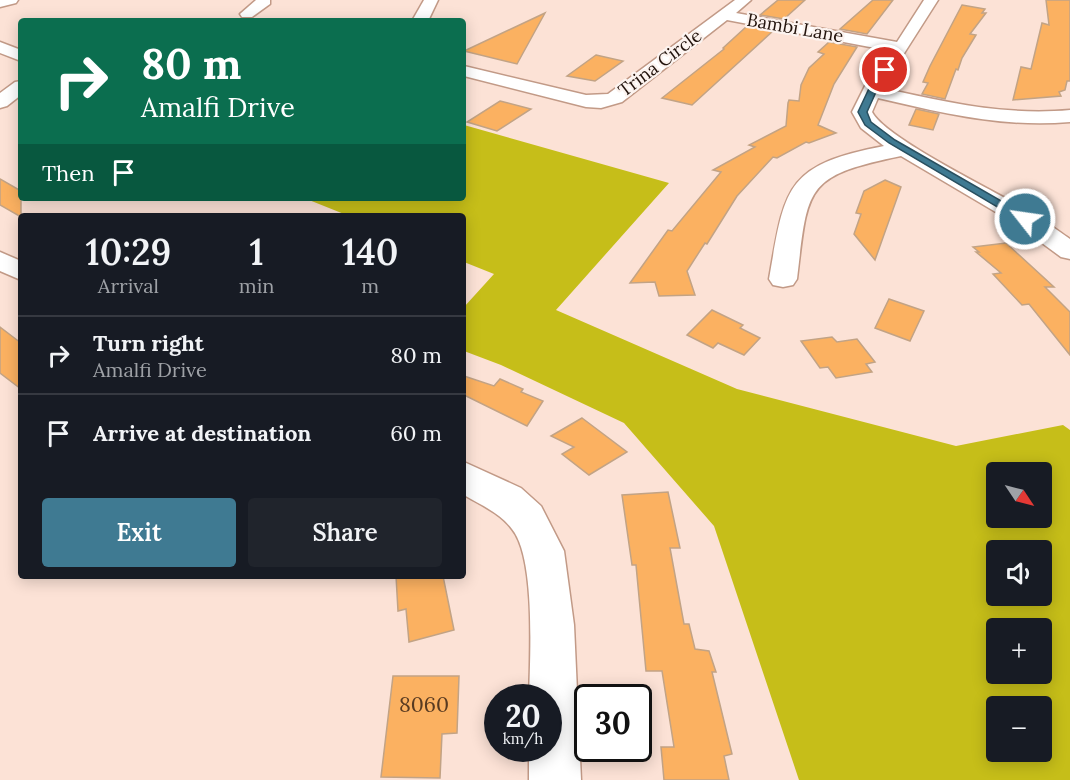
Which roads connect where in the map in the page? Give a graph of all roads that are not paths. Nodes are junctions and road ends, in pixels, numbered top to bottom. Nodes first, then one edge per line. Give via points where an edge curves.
1 (11, 0) edge
2 (263, 0) edge
3 (431, 0) edge
4 (744, 0) edge
5 (931, 0) edge
6 (0, 3) edge
7 (247, 14) dead end
8 (724, 15) junction
9 (422, 18) edge
10 (0, 47) edge
11 (901, 48) junction
12 (18, 55) edge
13 (466, 72) edge
14 (18, 88) edge
15 (871, 91) junction
16 (0, 102) edge
17 (1070, 116) edge
18 (903, 148) junction
19 (1070, 251) edge
20 (0, 260) edge
21 (18, 270) edge
22 (783, 279) dead end
23 (466, 478) edge
24 (555, 780) edge

1 - 6 street
2 - 7 street via 263,4
3 - 9 street
4 - 8 street, Trina Circle
5 - 11 street
8 - 11 street, Bambi Lane
8 - 13 street, Trina Circle via 615,98 602,102 558,96
10 - 12 street
11 - 15 street
14 - 16 street
15 - 17 street via 992,115
15 - 18 street via 862,112 868,123
18 - 19 street via 1025,219
18 - 22 street via 848,161 822,172 802,190 791,224
20 - 21 street
23 - 24 street via 507,500 527,518 544,551 552,625

